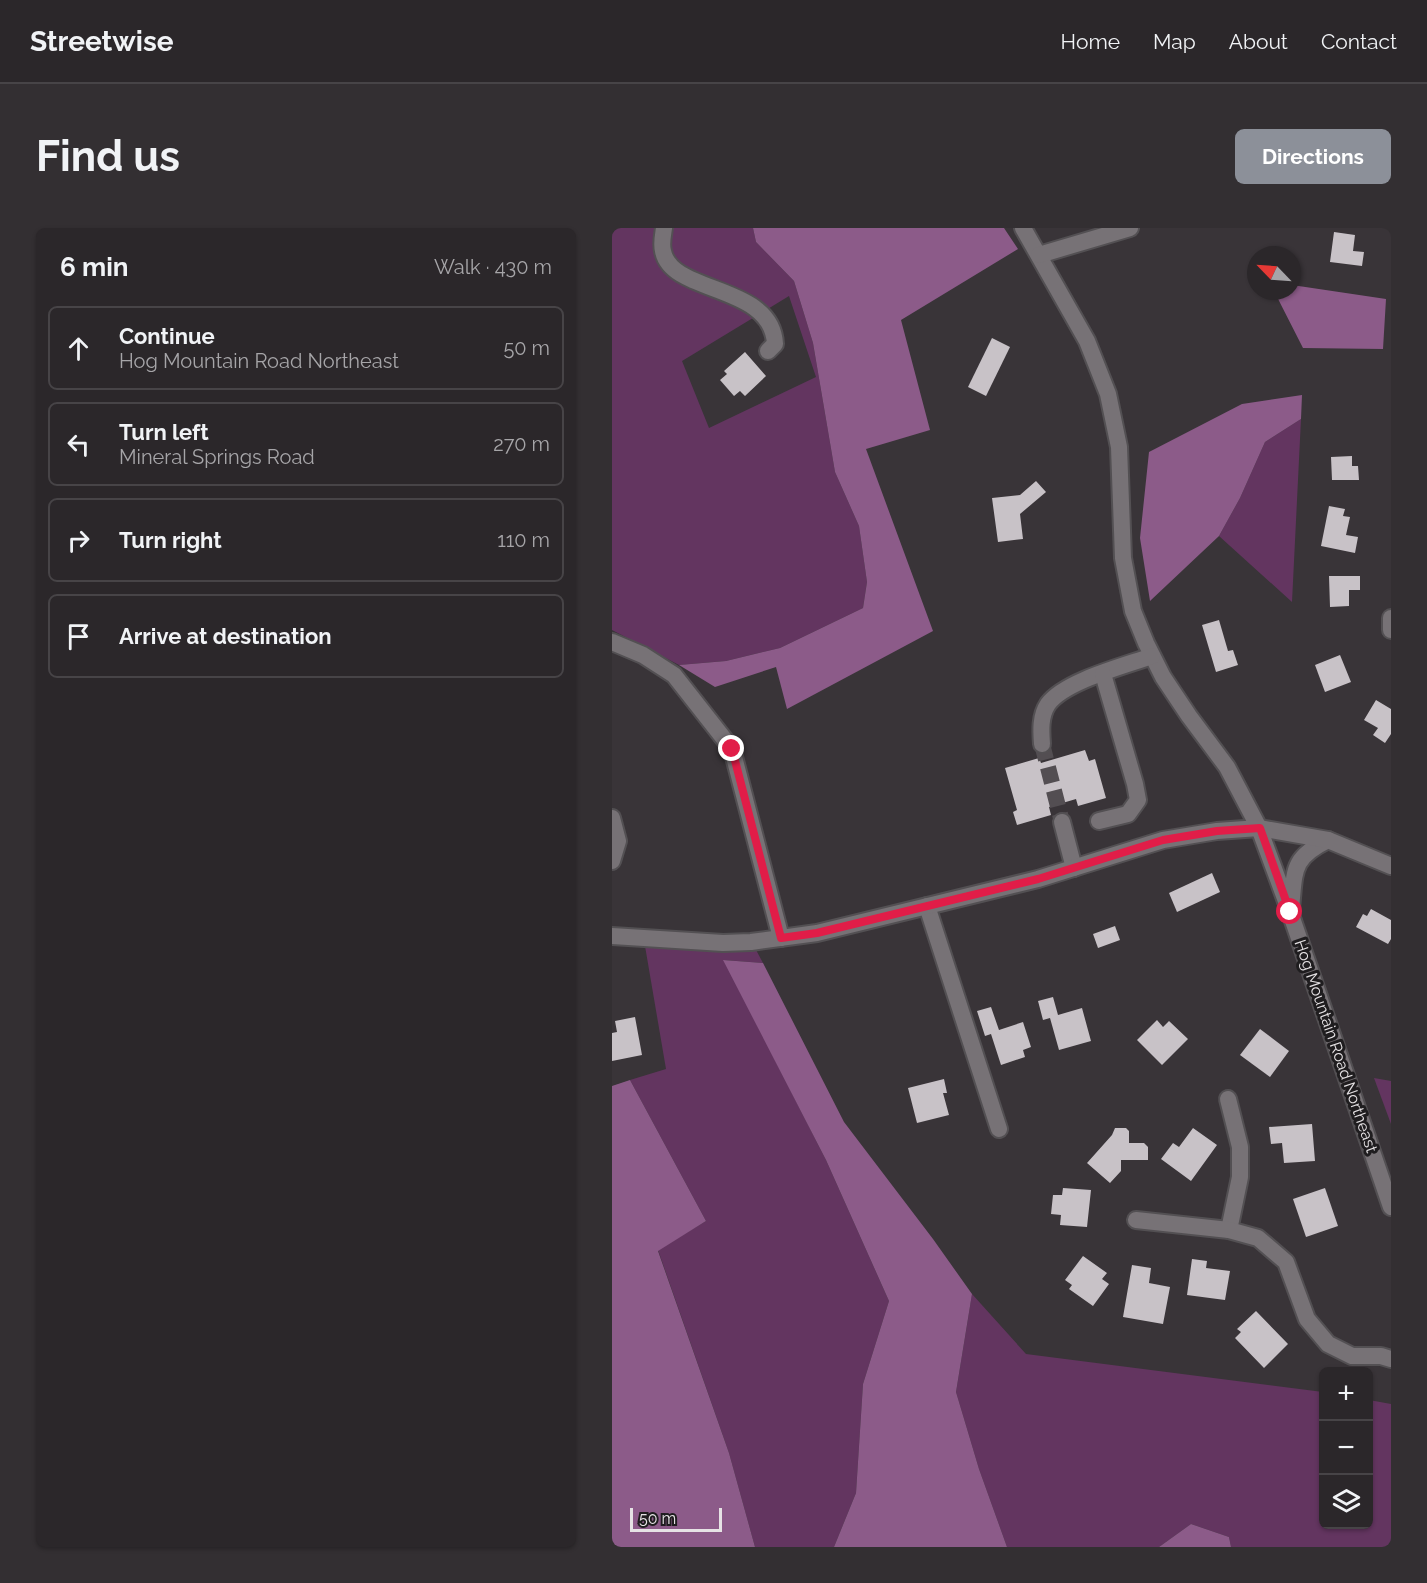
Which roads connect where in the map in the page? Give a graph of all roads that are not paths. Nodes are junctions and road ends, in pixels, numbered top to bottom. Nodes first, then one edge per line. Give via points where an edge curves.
1 (664, 228) edge
2 (1023, 228) edge
3 (1130, 228) edge
4 (1114, 231) edge
5 (1039, 255) junction
6 (768, 351) dead end
7 (1391, 618) edge
8 (1391, 630) edge
9 (612, 642) edge
10 (1152, 656) junction
11 (1103, 674) junction
12 (1042, 744) tunnel mouth
13 (612, 818) edge
14 (1099, 821) dead end
15 (1062, 822) tunnel mouth
16 (1260, 828) junction
17 (1328, 840) junction
18 (612, 861) edge
19 (1391, 866) edge
20 (1074, 868) junction
21 (927, 906) junction
22 (1290, 912) junction
23 (612, 936) edge
24 (781, 938) junction
25 (1228, 1099) dead end
26 (999, 1129) dead end
27 (1391, 1207) edge
28 (1136, 1220) dead end
29 (1230, 1230) junction
30 (1388, 1354) edge

1 - 6 street via 663,252 668,263 690,279 749,303 766,320 774,336 775,344
2 - 5 street, Hog Mountain Road Northeast
3 - 4 street
4 - 5 street
5 - 10 street, Hog Mountain Road Northeast via 1087,341 1108,394 1119,447 1123,558 1134,611
7 - 8 street
9 - 24 street via 674,675 732,749
10 - 11 street
10 - 16 street, Hog Mountain Road Northeast via 1227,767
11 - 12 street via 1061,691 1047,705 1041,722
11 - 14 street via 1138,800 1128,814
13 - 18 street via 618,841
15 - 20 street
16 - 17 street
16 - 20 street via 1163,840
16 - 22 street, Hog Mountain Road Northeast
17 - 19 street
17 - 22 street via 1308,851 1298,863
20 - 21 street
21 - 24 street
21 - 26 street
22 - 27 street, Hog Mountain Road Northeast
23 - 24 street via 723,943
25 - 29 street via 1240,1147
28 - 29 street
29 - 30 street via 1258,1238 1286,1262 1307,1319 1328,1344 1352,1356

